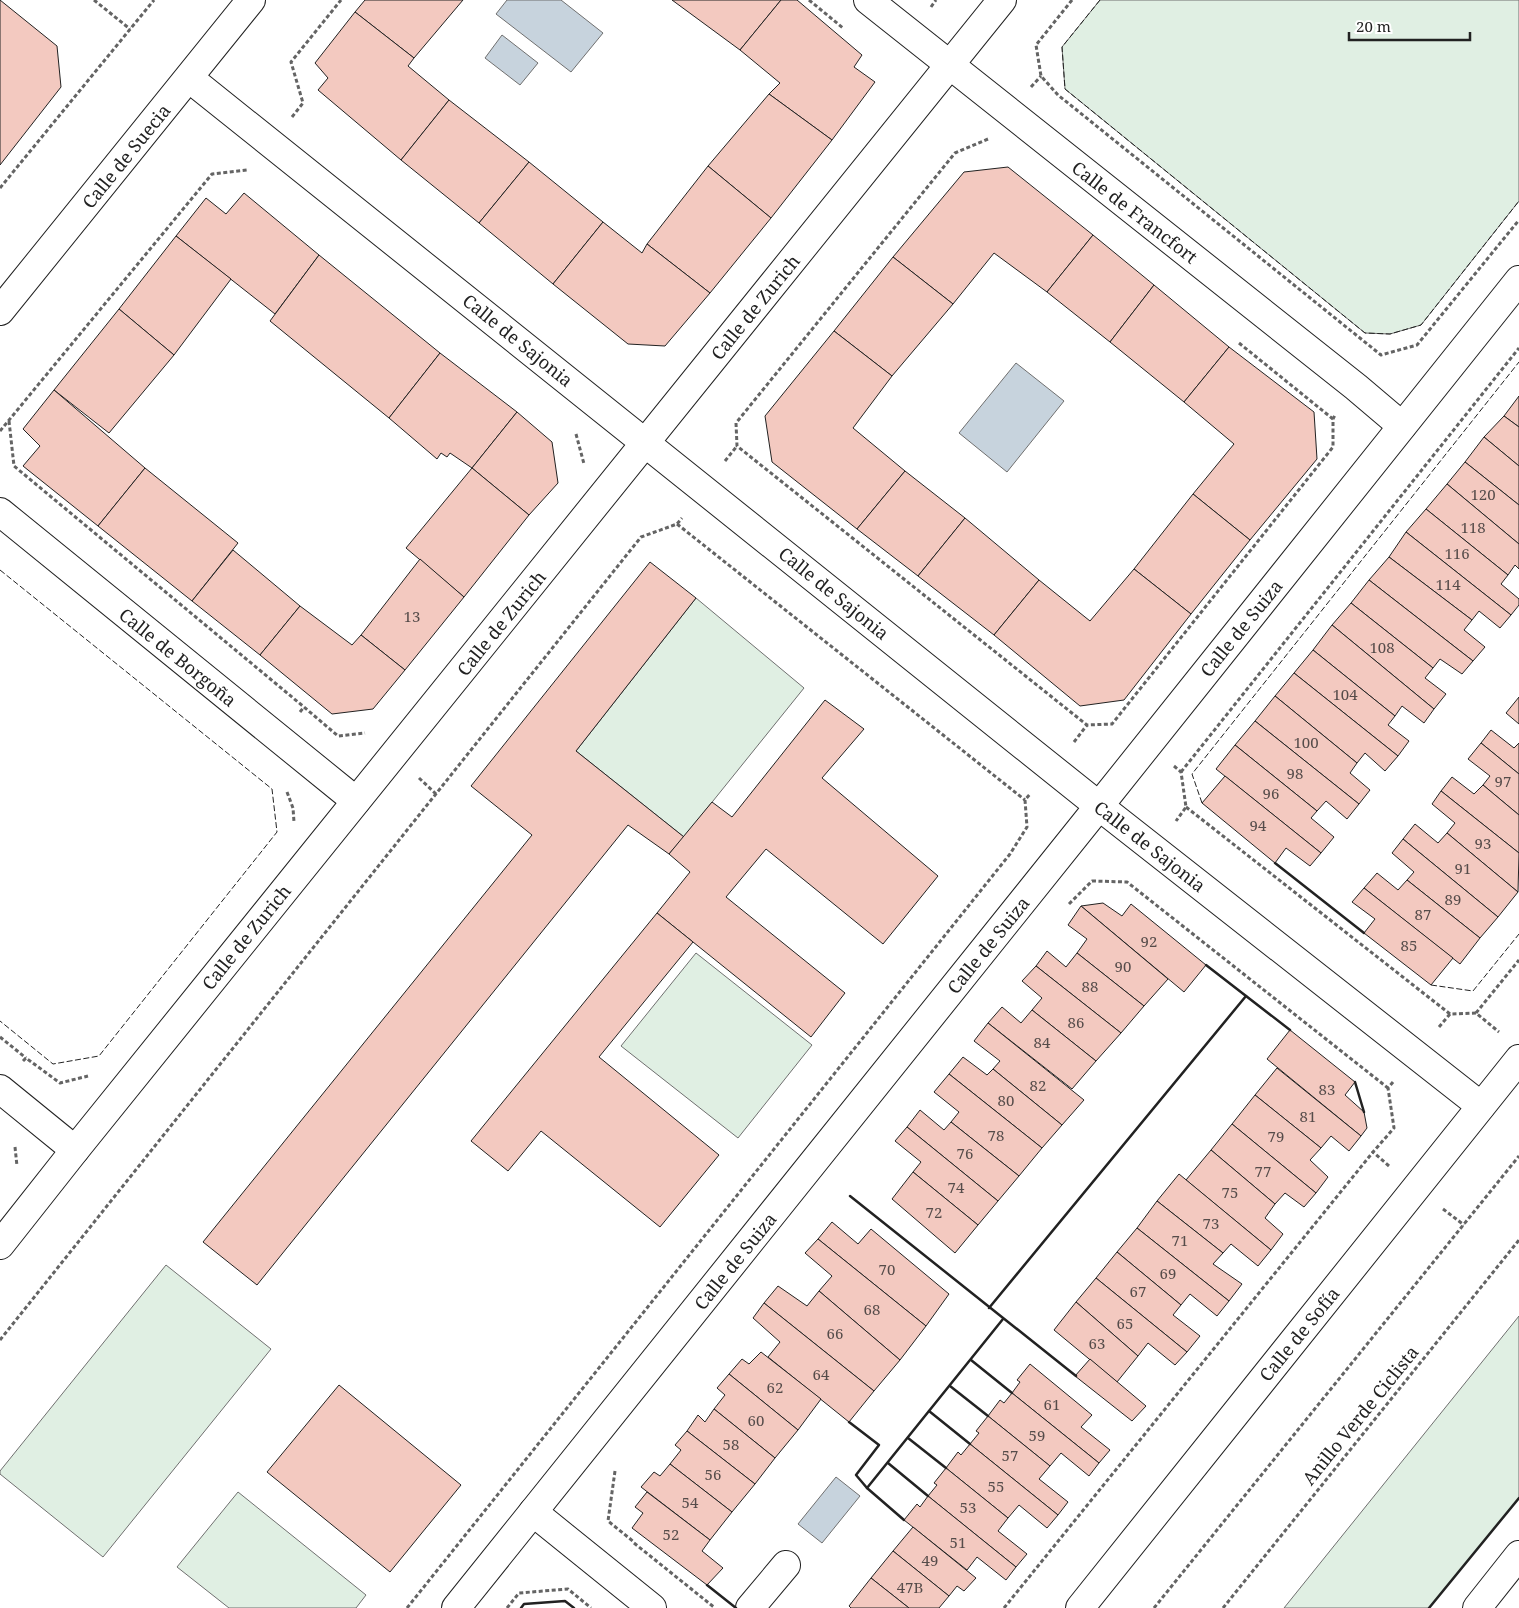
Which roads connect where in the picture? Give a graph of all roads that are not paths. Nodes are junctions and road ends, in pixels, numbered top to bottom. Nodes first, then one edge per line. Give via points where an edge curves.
1 (250, 0) edge
2 (868, 0) edge
3 (1002, 0) edge
4 (950, 65) junction
5 (189, 78) junction
6 (1519, 280) edge
7 (0, 311) edge
8 (1402, 426) junction
9 (646, 442) junction
10 (0, 512) edge
11 (356, 801) junction
12 (1099, 806) junction
13 (1519, 1059) edge
14 (0, 1089) edge
15 (1481, 1106) junction
16 (75, 1150) junction
17 (0, 1246) edge
18 (533, 1512) junction
19 (1519, 1555) edge
20 (786, 1564) dead end
21 (456, 1608) edge
22 (652, 1608) edge
23 (750, 1608) edge
24 (1080, 1608) edge
25 (1477, 1608) edge

1 - 5 main road, Calle de Suecia
2 - 4 main road, Calle de Francfort
3 - 4 main road, Calle de Zurich
4 - 8 main road, Calle de Francfort
4 - 9 main road, Calle de Zurich
5 - 7 main road, Calle de Suecia
5 - 9 main road, Calle de Sajonia
6 - 8 main road, Calle de Suiza
8 - 12 main road, Calle de Suiza
9 - 11 main road, Calle de Zurich
9 - 12 main road, Calle de Sajonia
10 - 11 main road, Calle de Borgoña
11 - 16 main road, Calle de Zurich
12 - 15 main road, Calle de Sajonia
12 - 18 main road, Calle de Suiza
13 - 15 main road, Calle de Sofía
14 - 16 main road
15 - 24 main road, Calle de Sofía
16 - 17 main road, Calle de Zurich
18 - 21 main road, Calle de Suiza
18 - 22 main road
19 - 25 main road
20 - 23 main road

